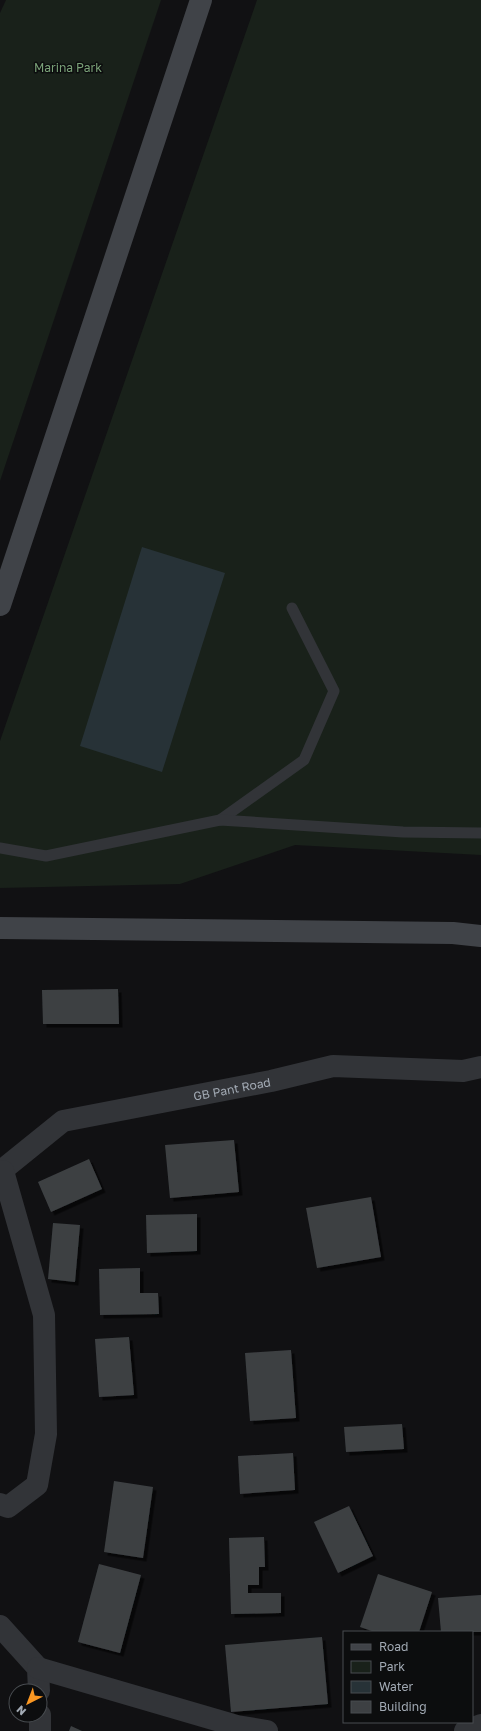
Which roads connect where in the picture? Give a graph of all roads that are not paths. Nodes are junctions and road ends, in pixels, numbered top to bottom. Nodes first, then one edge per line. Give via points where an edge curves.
1 (201, 0) edge
2 (0, 605) edge
3 (292, 608) dead end
4 (220, 820) junction
5 (481, 833) edge
6 (0, 848) edge
7 (0, 928) edge
8 (481, 936) edge
9 (481, 1067) edge
10 (1, 1172) edge
11 (0, 1504) edge
12 (0, 1626) edge
13 (38, 1668) junction
14 (39, 1683) edge
15 (481, 1725) edge
16 (267, 1731) edge
17 (465, 1731) edge

1 - 2 main road
3 - 4 lane via 334,691 304,760
4 - 5 lane via 403,832
4 - 6 lane via 46,856
7 - 8 main road via 453,933
9 - 10 street, GB Pant Road via 462,1072 333,1066 271,1081 64,1121
10 - 11 street via 44,1315 46,1434 37,1485 8,1507
12 - 13 street
13 - 14 street
13 - 16 street via 237,1726
15 - 17 street

